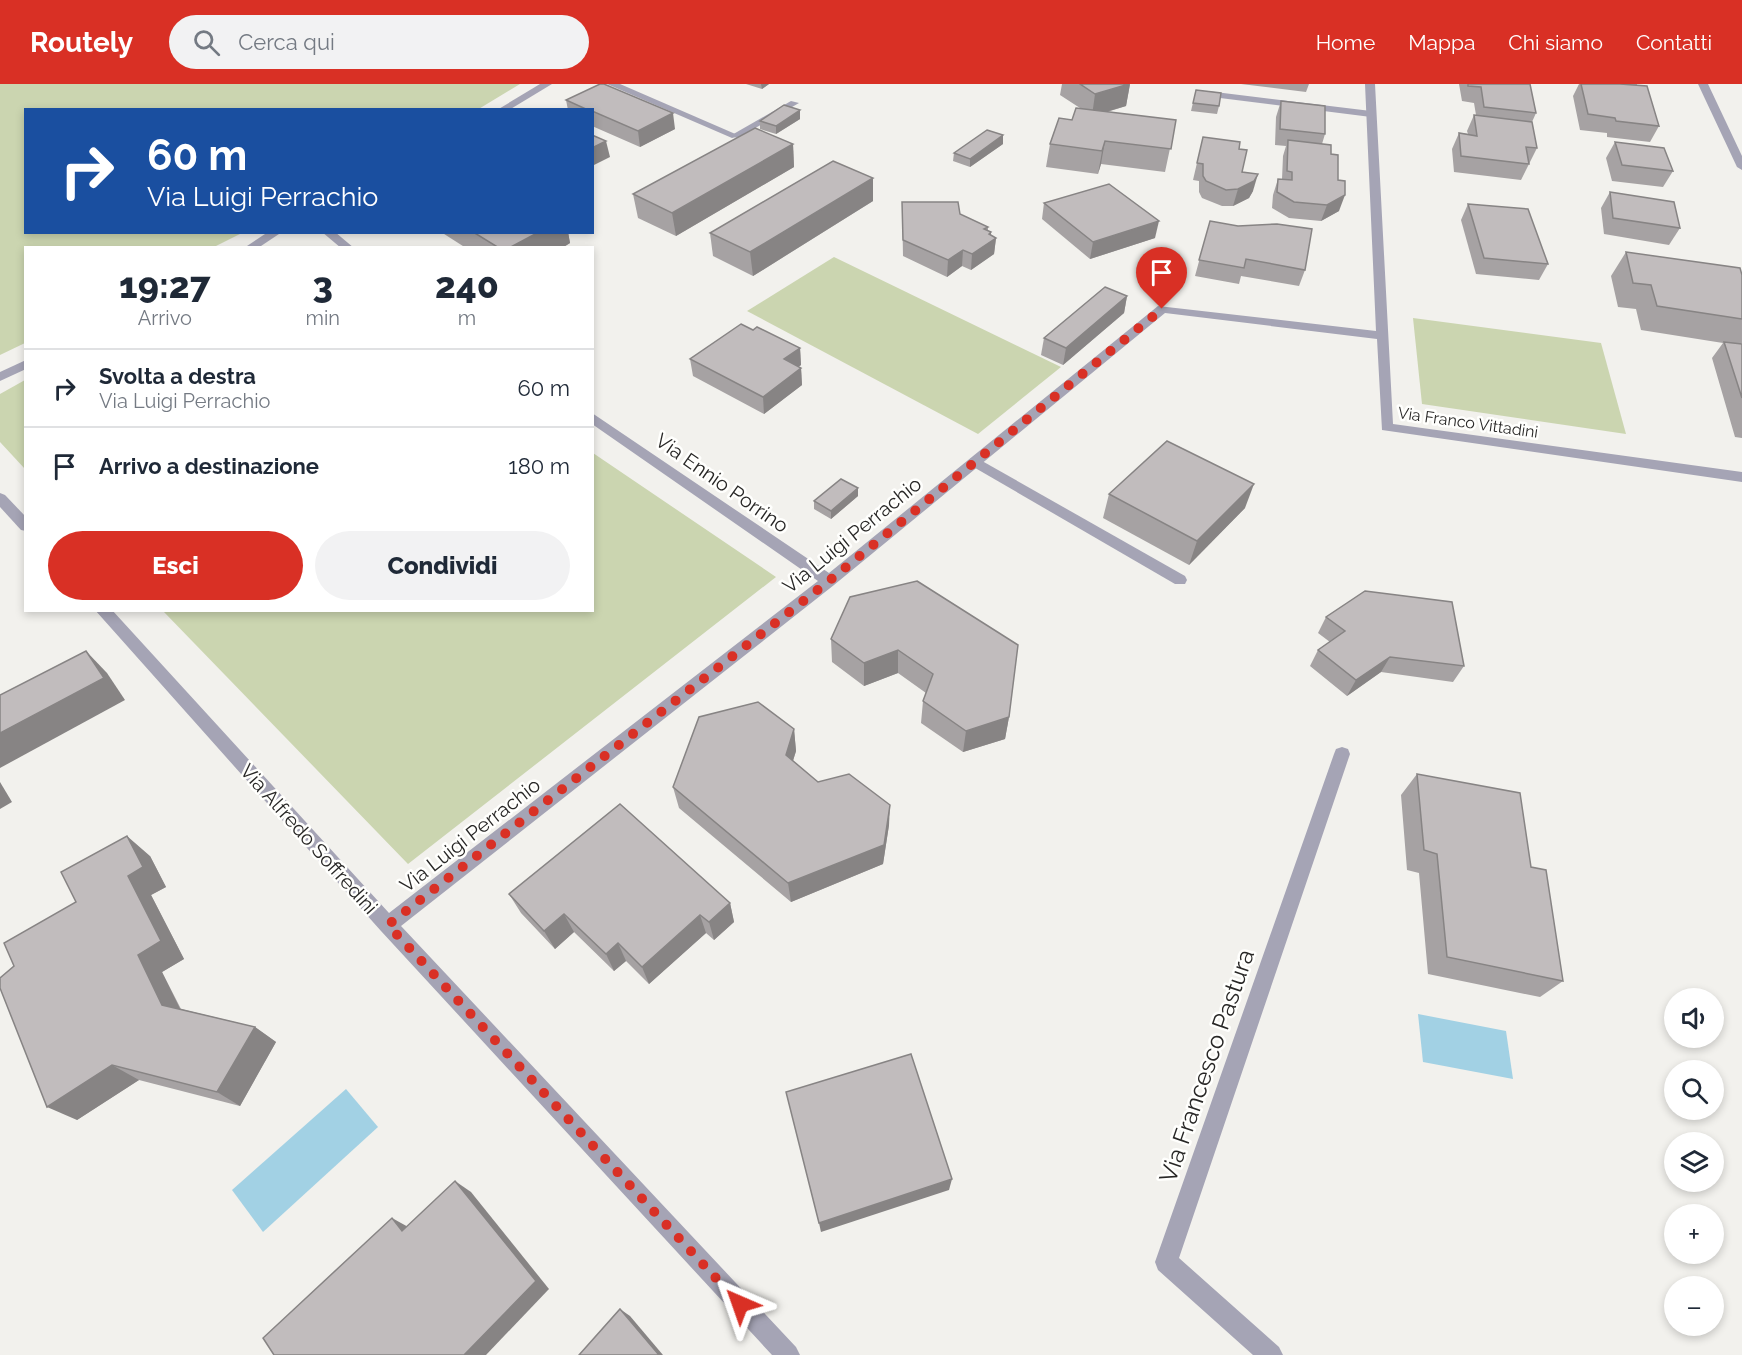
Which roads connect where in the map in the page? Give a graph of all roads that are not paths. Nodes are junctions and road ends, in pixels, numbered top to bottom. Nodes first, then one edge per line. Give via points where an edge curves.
1 (547, 84) edge
2 (612, 84) edge
3 (1370, 84) edge
4 (1703, 84) edge
5 (1206, 94) edge
6 (794, 103) dead end
7 (505, 108) edge
8 (1371, 114) junction
9 (1742, 167) edge
10 (274, 234) edge
11 (330, 234) edge
12 (252, 246) edge
13 (346, 246) edge
14 (1384, 336) junction
15 (24, 365) edge
16 (0, 377) edge
17 (594, 418) edge
18 (975, 462) junction
19 (1742, 477) edge
20 (0, 498) edge
21 (24, 524) edge
22 (1180, 580) dead end
23 (829, 581) junction
24 (104, 612) edge
25 (1342, 754) dead end
26 (388, 925) junction
27 (788, 1355) edge
28 (1271, 1355) edge

1 - 7 street
2 - 6 street via 735,136
3 - 8 street, Via Franco Vittadini
4 - 9 street
5 - 8 street
8 - 14 street, Via Franco Vittadini
10 - 12 street
11 - 13 street
14 - 18 street, Via Luigi Perrachio via 1162,309
14 - 19 street, Via Franco Vittadini via 1387,427
15 - 16 street
17 - 23 street, Via Ennio Porrino
18 - 22 street
18 - 23 street, Via Luigi Perrachio
20 - 21 street
23 - 26 street, Via Luigi Perrachio
24 - 26 street, Via Alfredo Soffredini
25 - 28 street, Via Francesco Pastura via 1166,1262
26 - 27 street, Via Alfredo Soffredini

